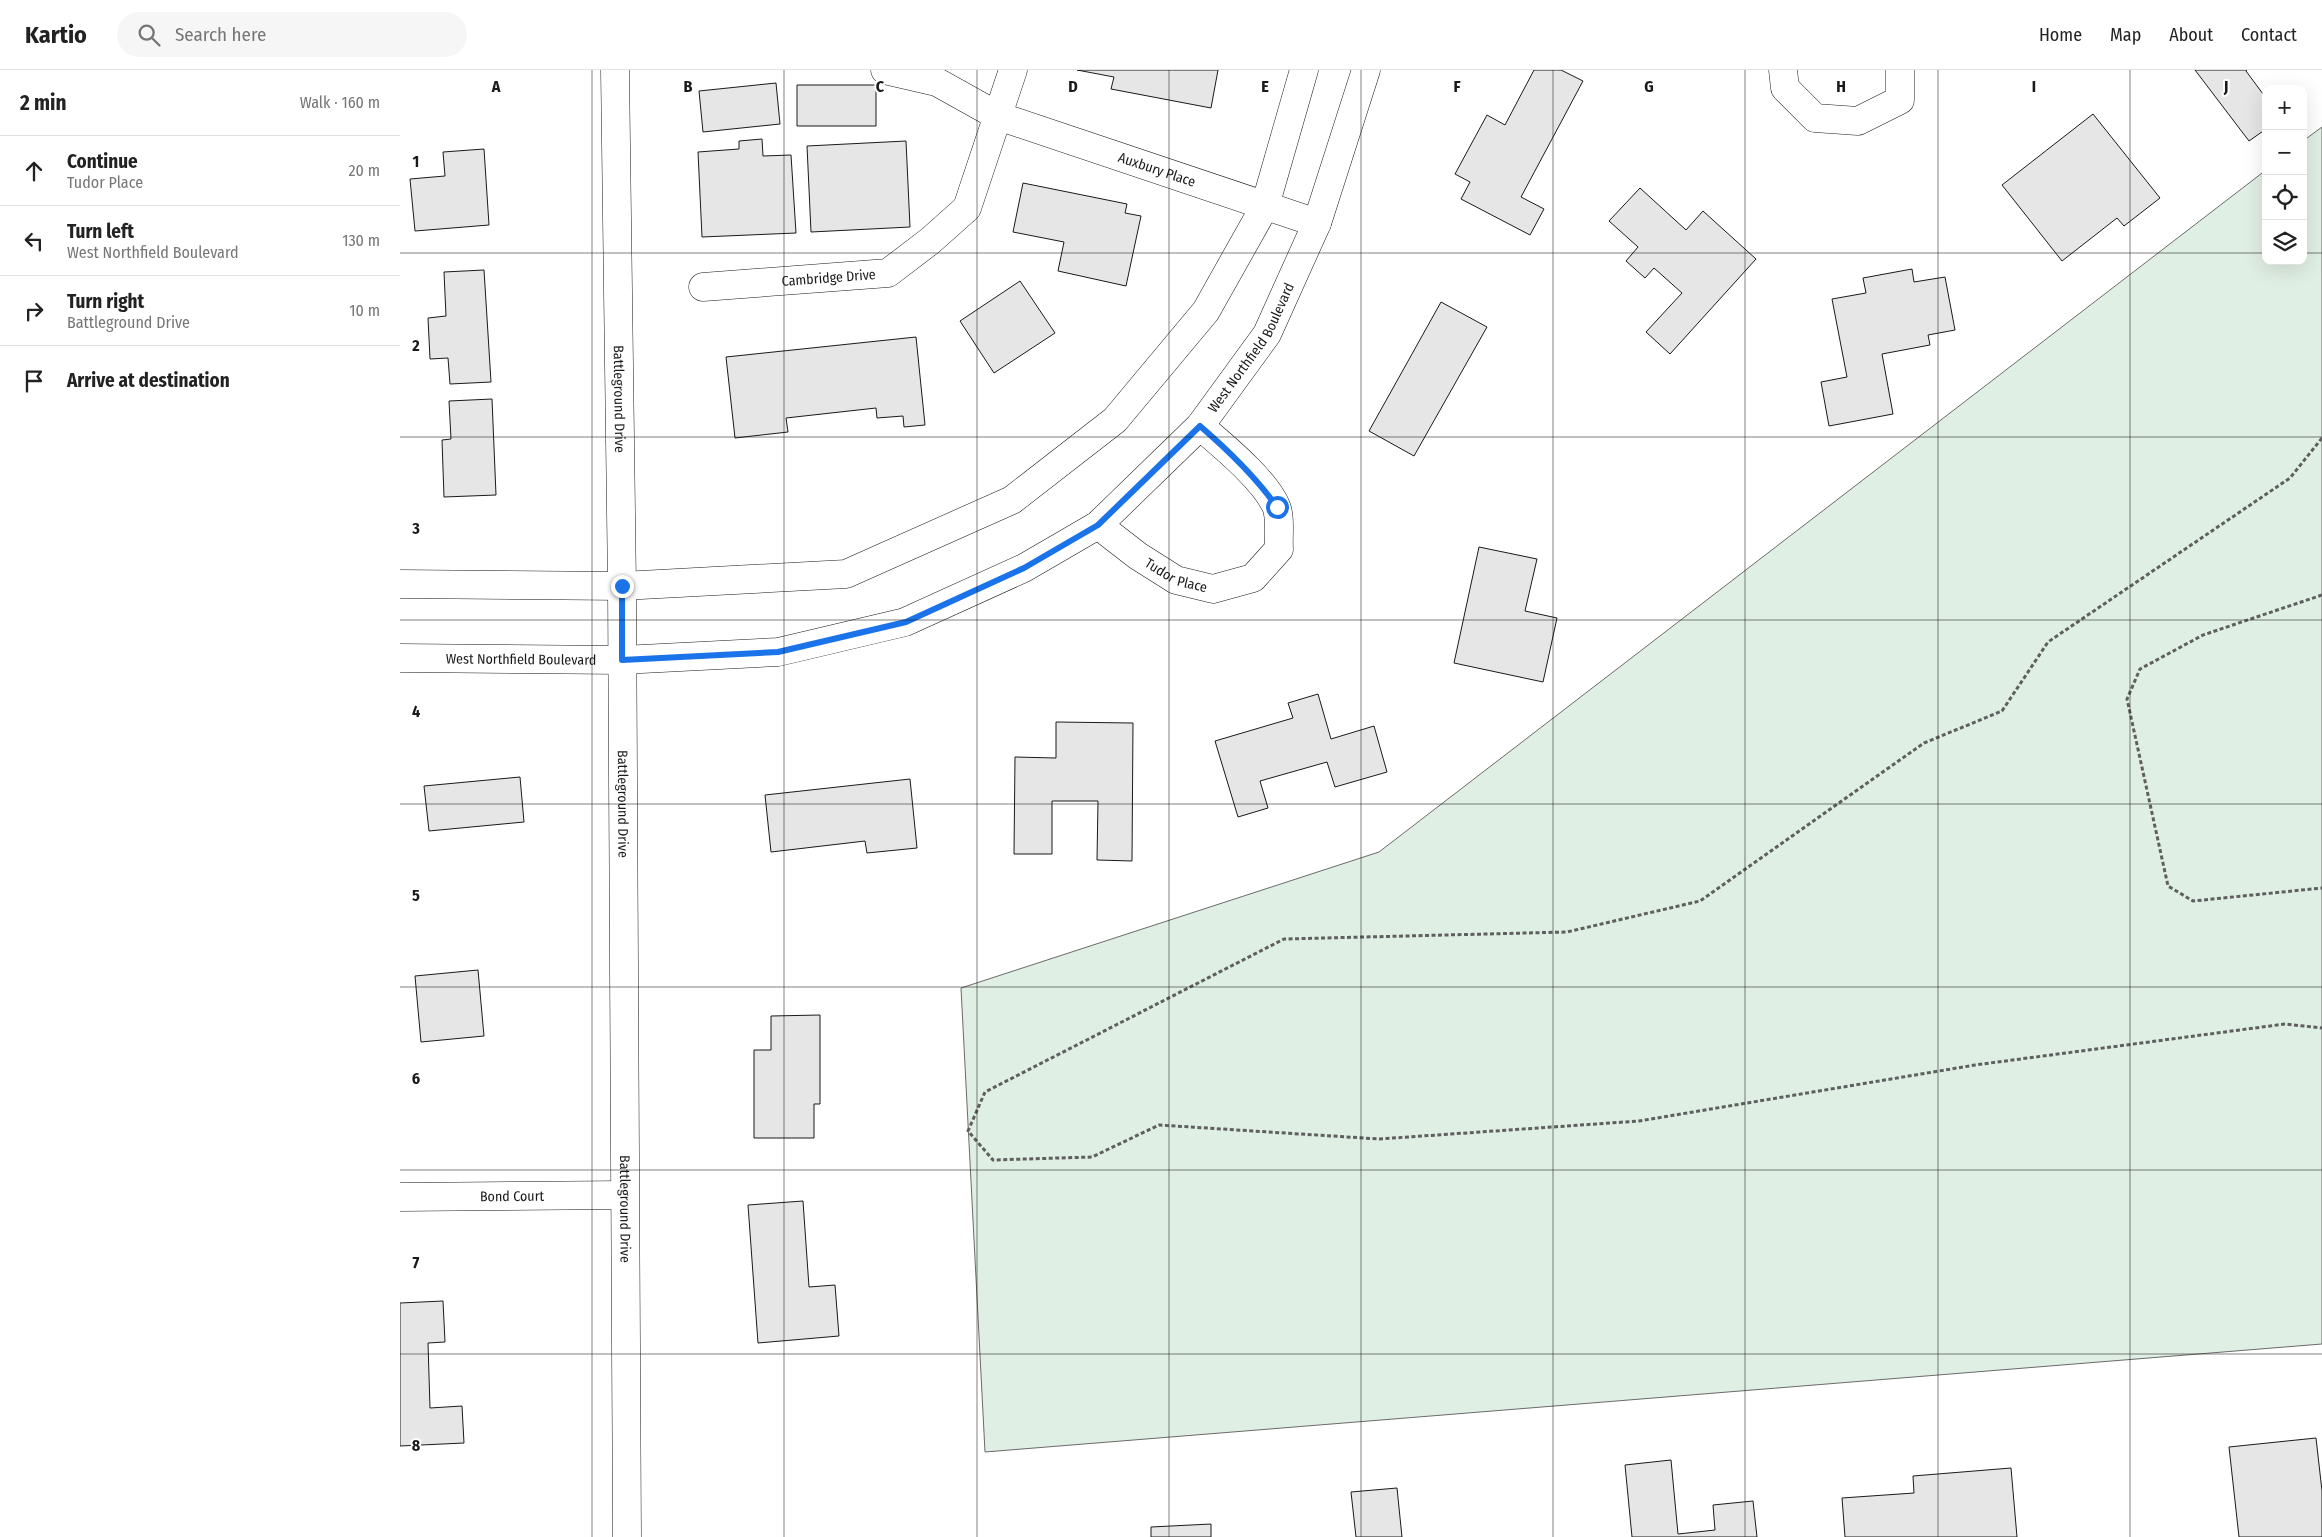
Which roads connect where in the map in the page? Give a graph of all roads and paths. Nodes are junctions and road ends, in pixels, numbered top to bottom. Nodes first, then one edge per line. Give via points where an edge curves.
1 (615, 70) edge
2 (886, 70) edge
3 (1013, 70) edge
4 (1304, 70) edge
5 (1366, 70) edge
6 (1783, 70) edge
7 (1900, 70) edge
8 (998, 116) junction
9 (1265, 206) junction
10 (1317, 222) junction
11 (703, 287) dead end
12 (1200, 426) junction
13 (2322, 438) edge
14 (1098, 525) junction
15 (400, 584) edge
16 (622, 586) junction
17 (2322, 595) edge
18 (400, 658) edge
19 (622, 660) junction
20 (2322, 888) edge
21 (2322, 1028) edge
22 (624, 1194) junction
23 (400, 1197) edge
24 (627, 1537) edge

1 - 16 street, Battleground Drive
2 - 8 street, Auxbury Place via 937,82
3 - 8 street, Cambridge Drive
4 - 9 street
5 - 10 street, West Northfield Boulevard
6 - 7 street via 1785,88 1815,118 1858,121 1900,100
8 - 9 street, Auxbury Place
8 - 11 street, Cambridge Drive via 967,208 888,273
9 - 10 street, Auxbury Place
9 - 16 street via 1206,311 1115,420 1012,500 846,574
10 - 12 street, West Northfield Boulevard via 1267,334
12 - 14 street, West Northfield Boulevard
12 - 14 street, Tudor Place via 1231,452 1277,507 1279,549 1253,578 1213,589 1176,580
13 - 21 path via 2290,478 2048,642 2002,711 1924,743 1700,901 1567,932 1284,939 985,1092 968,1131 993,1160 1092,1156 1159,1125 1379,1139 1639,1121 1984,1064 2285,1024
14 - 19 street, West Northfield Boulevard via 1024,568 906,622 778,652
15 - 16 street
16 - 19 street, Battleground Drive
17 - 20 path via 2195,640 2140,669 2127,699 2168,886 2194,901
18 - 19 street, West Northfield Boulevard
19 - 22 street, Battleground Drive
22 - 23 street, Bond Court
22 - 24 street, Battleground Drive

